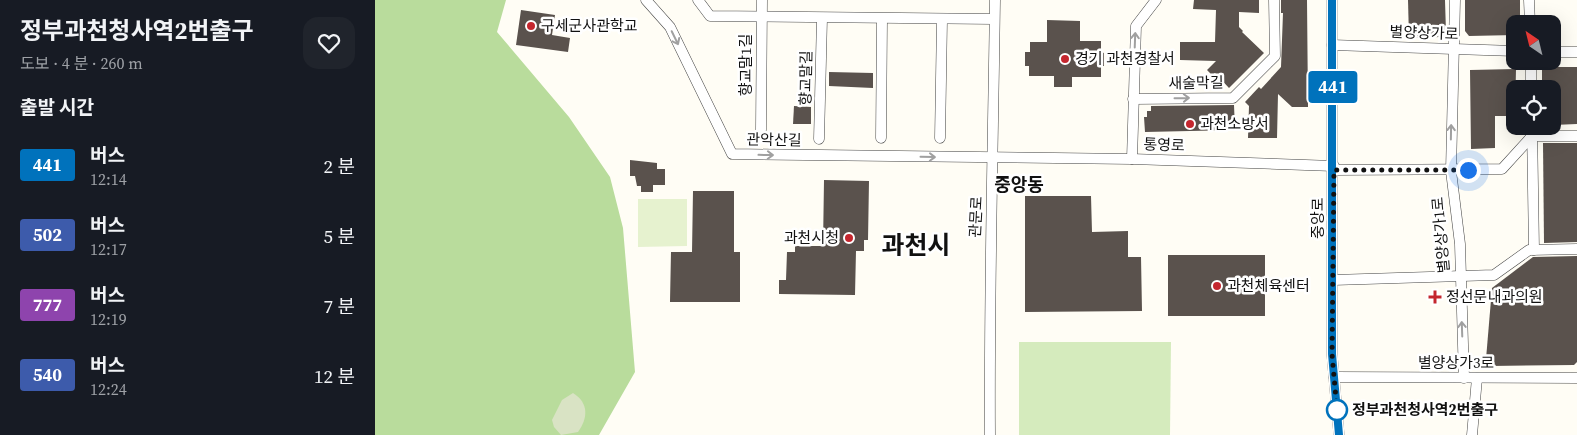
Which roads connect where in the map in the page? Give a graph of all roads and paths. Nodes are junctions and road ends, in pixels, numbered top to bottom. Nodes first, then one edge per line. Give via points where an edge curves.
1 (646, 0) edge
2 (698, 0) edge
3 (762, 0) edge
4 (995, 0) edge
5 (1156, 0) edge
6 (1274, 0) edge
7 (1332, 0) edge
8 (1455, 0) edge
9 (1529, 0) edge
10 (1530, 15) edge
11 (762, 17) junction
12 (822, 18) junction
13 (881, 19) junction
14 (942, 20) junction
15 (995, 20) junction
16 (1332, 45) junction
17 (1452, 49) junction
18 (1506, 51) edge
19 (1561, 52) edge
20 (1577, 52) edge
21 (1133, 99) junction
22 (761, 130) dead end
23 (1561, 134) edge
24 (1529, 135) edge
25 (1532, 135) edge
26 (1577, 136) edge
27 (819, 138) dead end
28 (881, 138) dead end
29 (940, 138) dead end
30 (994, 158) junction
31 (1132, 158) junction
32 (1334, 168) junction
33 (1451, 171) junction
34 (1577, 249) edge
35 (1534, 250) junction
36 (1460, 277) junction
37 (1333, 280) junction
38 (1334, 377) junction
39 (1464, 378) junction
40 (1477, 378) junction
41 (1577, 378) edge
42 (990, 435) edge
43 (1339, 435) edge
44 (1472, 435) edge

1 -> 30 street, 관악산길 via 670,27 732,154
2 - 11 street via 710,16
3 - 11 street, 향교말1길
4 - 15 street, 관문로
21 -> 5 street via 1136,26
21 -> 6 street, 새술막길 via 1233,98 1275,56
7 - 16 street, 중앙로
8 - 17 street, 별양상가1로
9 - 10 street
11 - 12 street
11 - 22 street, 향교말1길
12 - 13 street
12 - 27 street, 향교말길
13 - 14 street
13 - 28 street
14 - 15 street
14 - 29 street
15 - 30 street, 관문로
16 - 17 street, 별양상가로
16 - 32 street, 중앙로
17 - 18 street, 별양상가로
33 -> 17 street, 별양상가1로
19 - 20 street
21 - 31 street
23 - 26 street
24 - 33 street, 통영로 via 1502,169
25 - 35 street
30 - 31 street, 통영로
30 - 42 street, 관문로 via 989,241
31 - 32 street, 통영로
32 - 33 street, 통영로
32 - 37 street, 중앙로
33 - 36 street, 별양상가1로 via 1460,244
34 - 35 street
35 - 36 street via 1529,250 1494,275
36 - 37 street
39 -> 36 street, 별양상가1로
37 - 38 street, 중앙로
38 - 39 street, 별양상가3로
38 - 43 street, 중앙로
39 - 40 street, 별양상가3로
40 - 41 street, 별양상가3로
40 - 44 street

